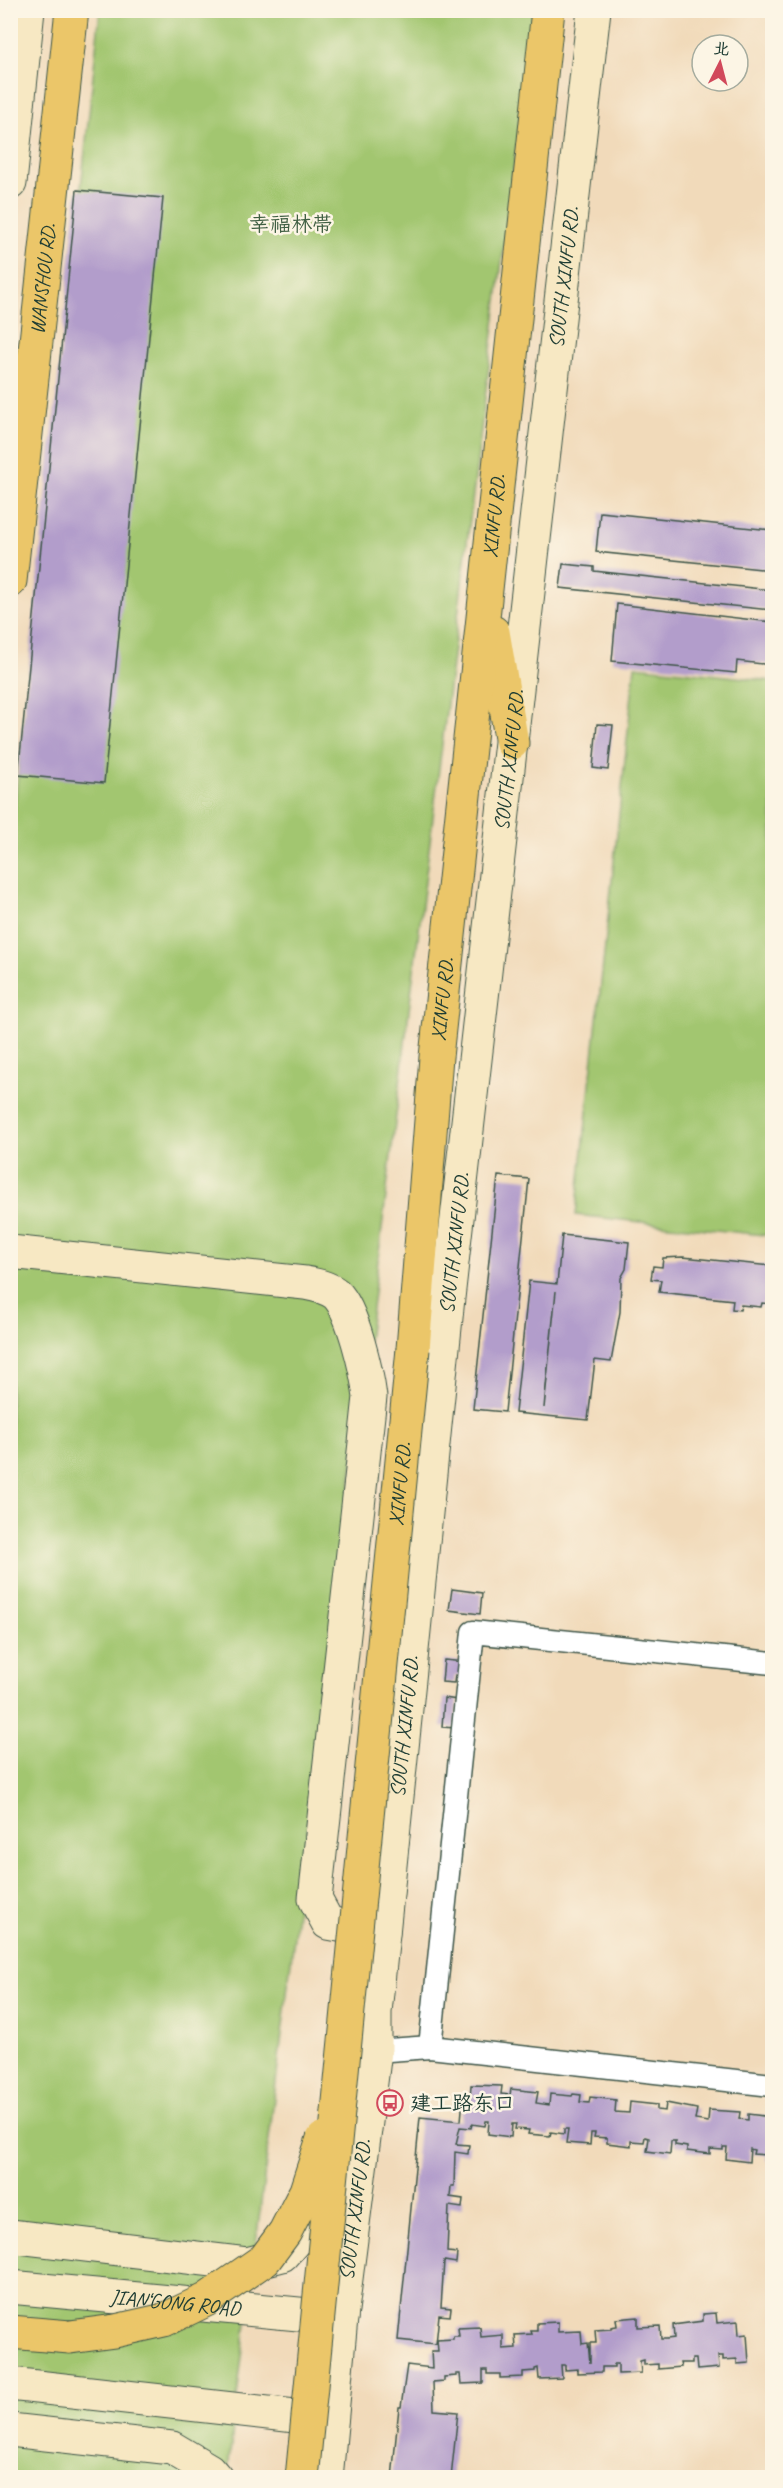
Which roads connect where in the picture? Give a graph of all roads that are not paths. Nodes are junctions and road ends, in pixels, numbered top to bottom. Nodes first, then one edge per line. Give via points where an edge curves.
1 (28, 10) edge
2 (72, 10) edge
3 (548, 10) edge
4 (594, 10) edge
5 (10, 183) edge
6 (10, 581) edge
7 (486, 594) junction
8 (512, 743) junction
9 (10, 1252) edge
10 (772, 1663) edge
11 (383, 1934) junction
12 (349, 1989) junction
13 (430, 2047) junction
14 (375, 2051) junction
15 (772, 2085) edge
16 (367, 2116) junction
17 (10, 2236) edge
18 (10, 2287) edge
19 (341, 2318) junction
20 (10, 2332) edge
21 (10, 2384) edge
22 (331, 2420) junction
23 (10, 2430) edge
24 (216, 2478) edge
25 (302, 2478) edge
26 (326, 2478) edge

1 - 5 main road
2 - 6 main road, WANSHOU RD.
3 - 7 main road, XINFU RD.
4 - 8 main road, SOUTH XINFU RD.
7 - 8 main road
7 - 12 main road, XINFU RD., bridge via 436,1057 413,1349
8 - 11 main road, SOUTH XINFU RD. via 448,1298
9 - 11 main road via 305,1283 322,1286 345,1306 368,1374 370,1406 315,1899 328,1923
10 - 13 street via 473,1632
11 - 14 main road, SOUTH XINFU RD.
12 - 20 main road, bridge via 322,2144 285,2232 265,2259 206,2300 164,2320 70,2337
12 - 25 main road, bridge
13 - 14 street
13 - 15 street
14 - 16 main road, SOUTH XINFU RD.
16 - 17 main road via 329,2170 307,2227 282,2255 247,2264
16 - 19 main road, SOUTH XINFU RD.
18 - 19 main road, JIAN‘GONG ROAD
19 - 22 main road, SOUTH XINFU RD.
21 - 22 main road
22 - 26 main road, SOUTH XINFU RD.
23 - 24 main road via 172,2448

